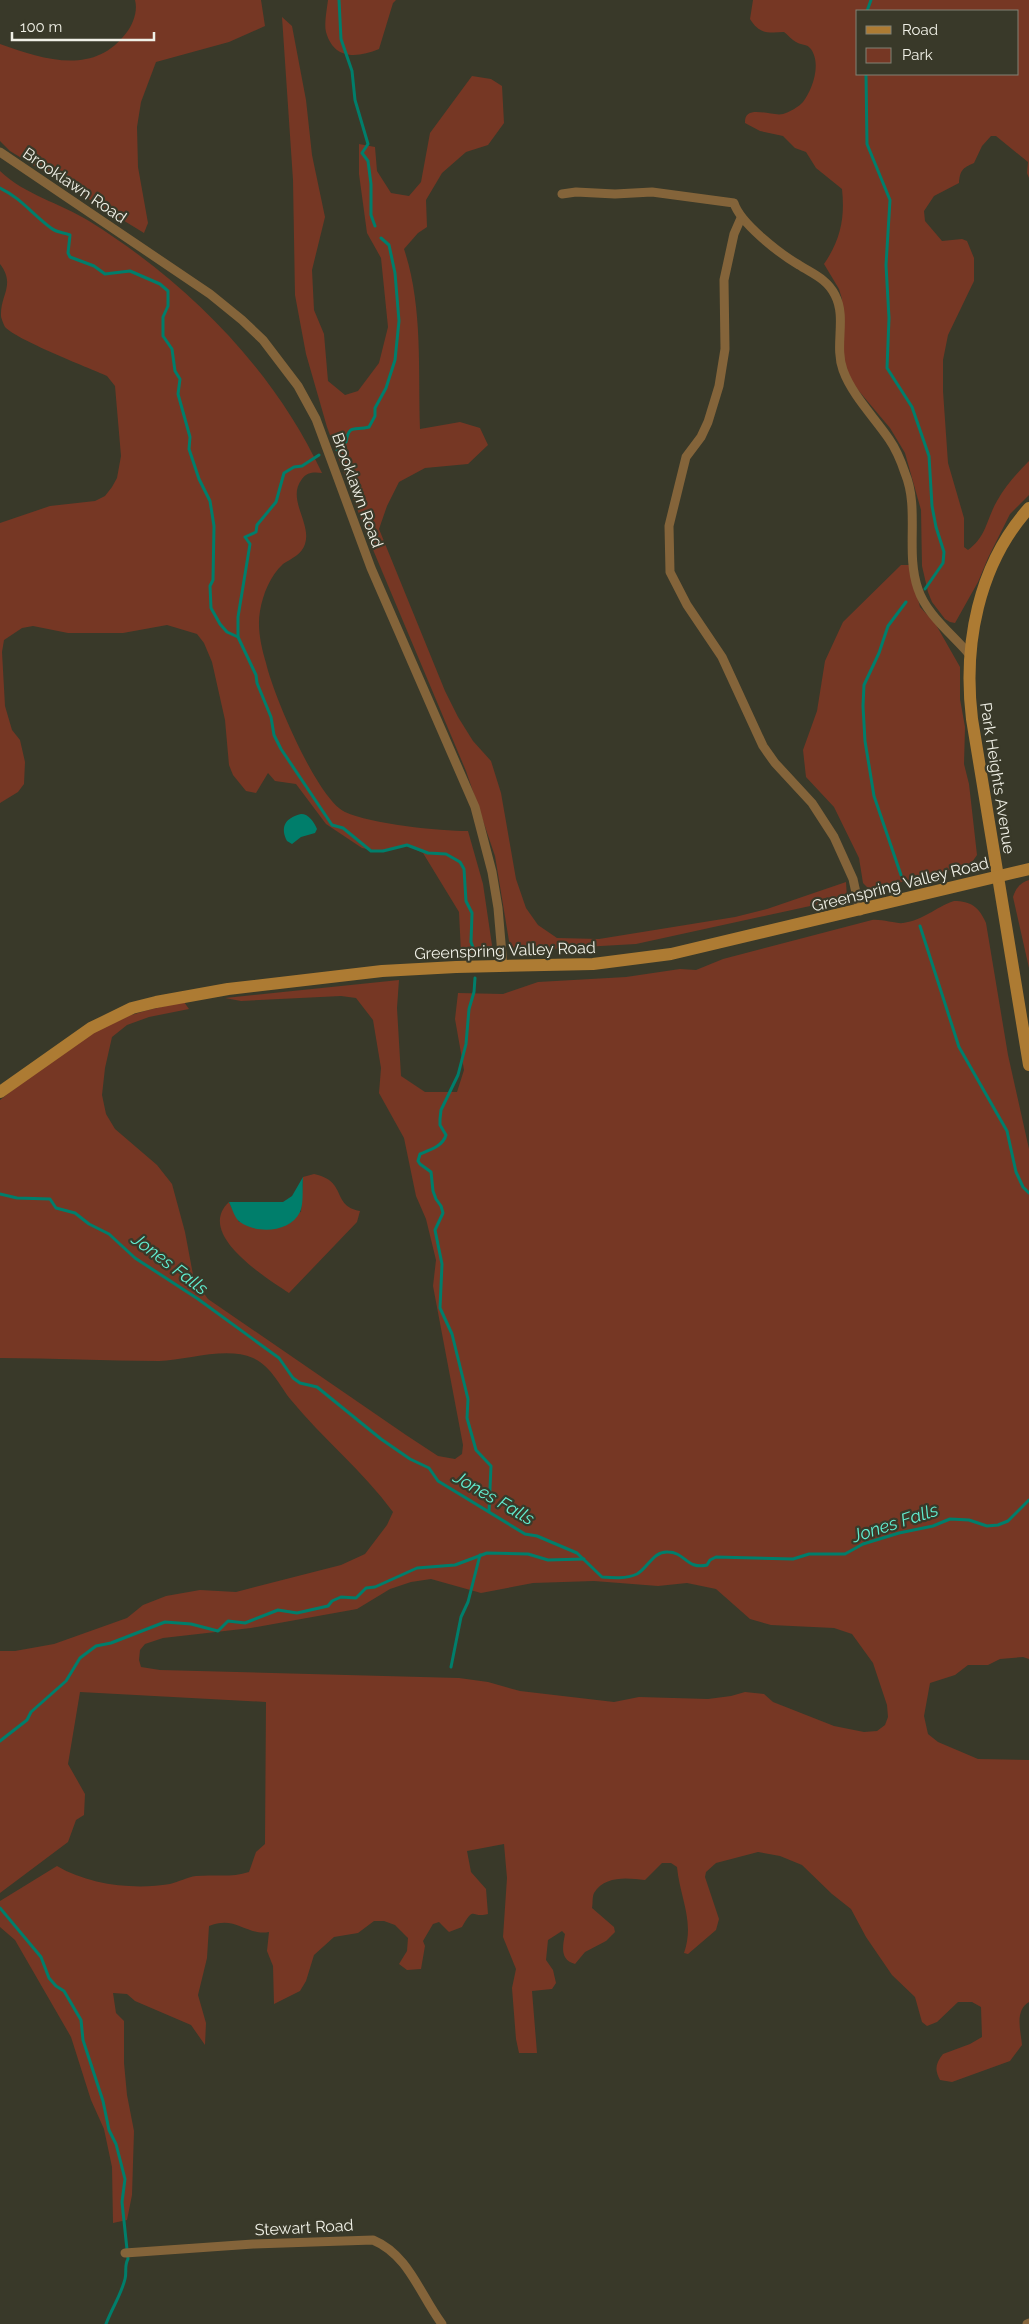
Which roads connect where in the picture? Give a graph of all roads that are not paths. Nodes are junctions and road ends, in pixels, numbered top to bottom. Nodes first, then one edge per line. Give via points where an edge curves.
1 (0, 152) edge
2 (562, 194) dead end
3 (741, 218) junction
4 (1029, 508) edge
5 (969, 654) junction
6 (1029, 870) edge
7 (997, 878) junction
8 (860, 910) junction
9 (503, 966) junction
10 (1029, 1065) edge
11 (0, 1092) edge
12 (127, 2253) dead end
13 (442, 2324) edge

1 - 9 street, Brooklawn Road via 210,294 263,340 298,386 316,419 371,568 474,807 492,872
2 - 3 street via 652,192 682,196 734,203
3 - 5 street via 783,255 824,280 835,294 840,305 843,370 890,441 907,476 918,589 936,619
3 - 8 street via 734,234 724,280 725,349 718,386 701,438 686,457 669,526 670,572 687,606 722,657 763,746 812,803 834,837 853,879
4 - 5 main road, Park Heights Avenue via 1000,551 982,592
5 - 7 main road, Park Heights Avenue via 972,719
6 - 7 main road, Greenspring Valley Road
7 - 8 main road, Greenspring Valley Road
7 - 10 main road, Park Heights Avenue
8 - 9 main road, Greenspring Valley Road via 671,954 593,964
9 - 11 main road, Greenspring Valley Road via 417,968 336,976 228,989 132,1008 91,1028
12 - 13 street, Stewart Road via 373,2240 399,2257

